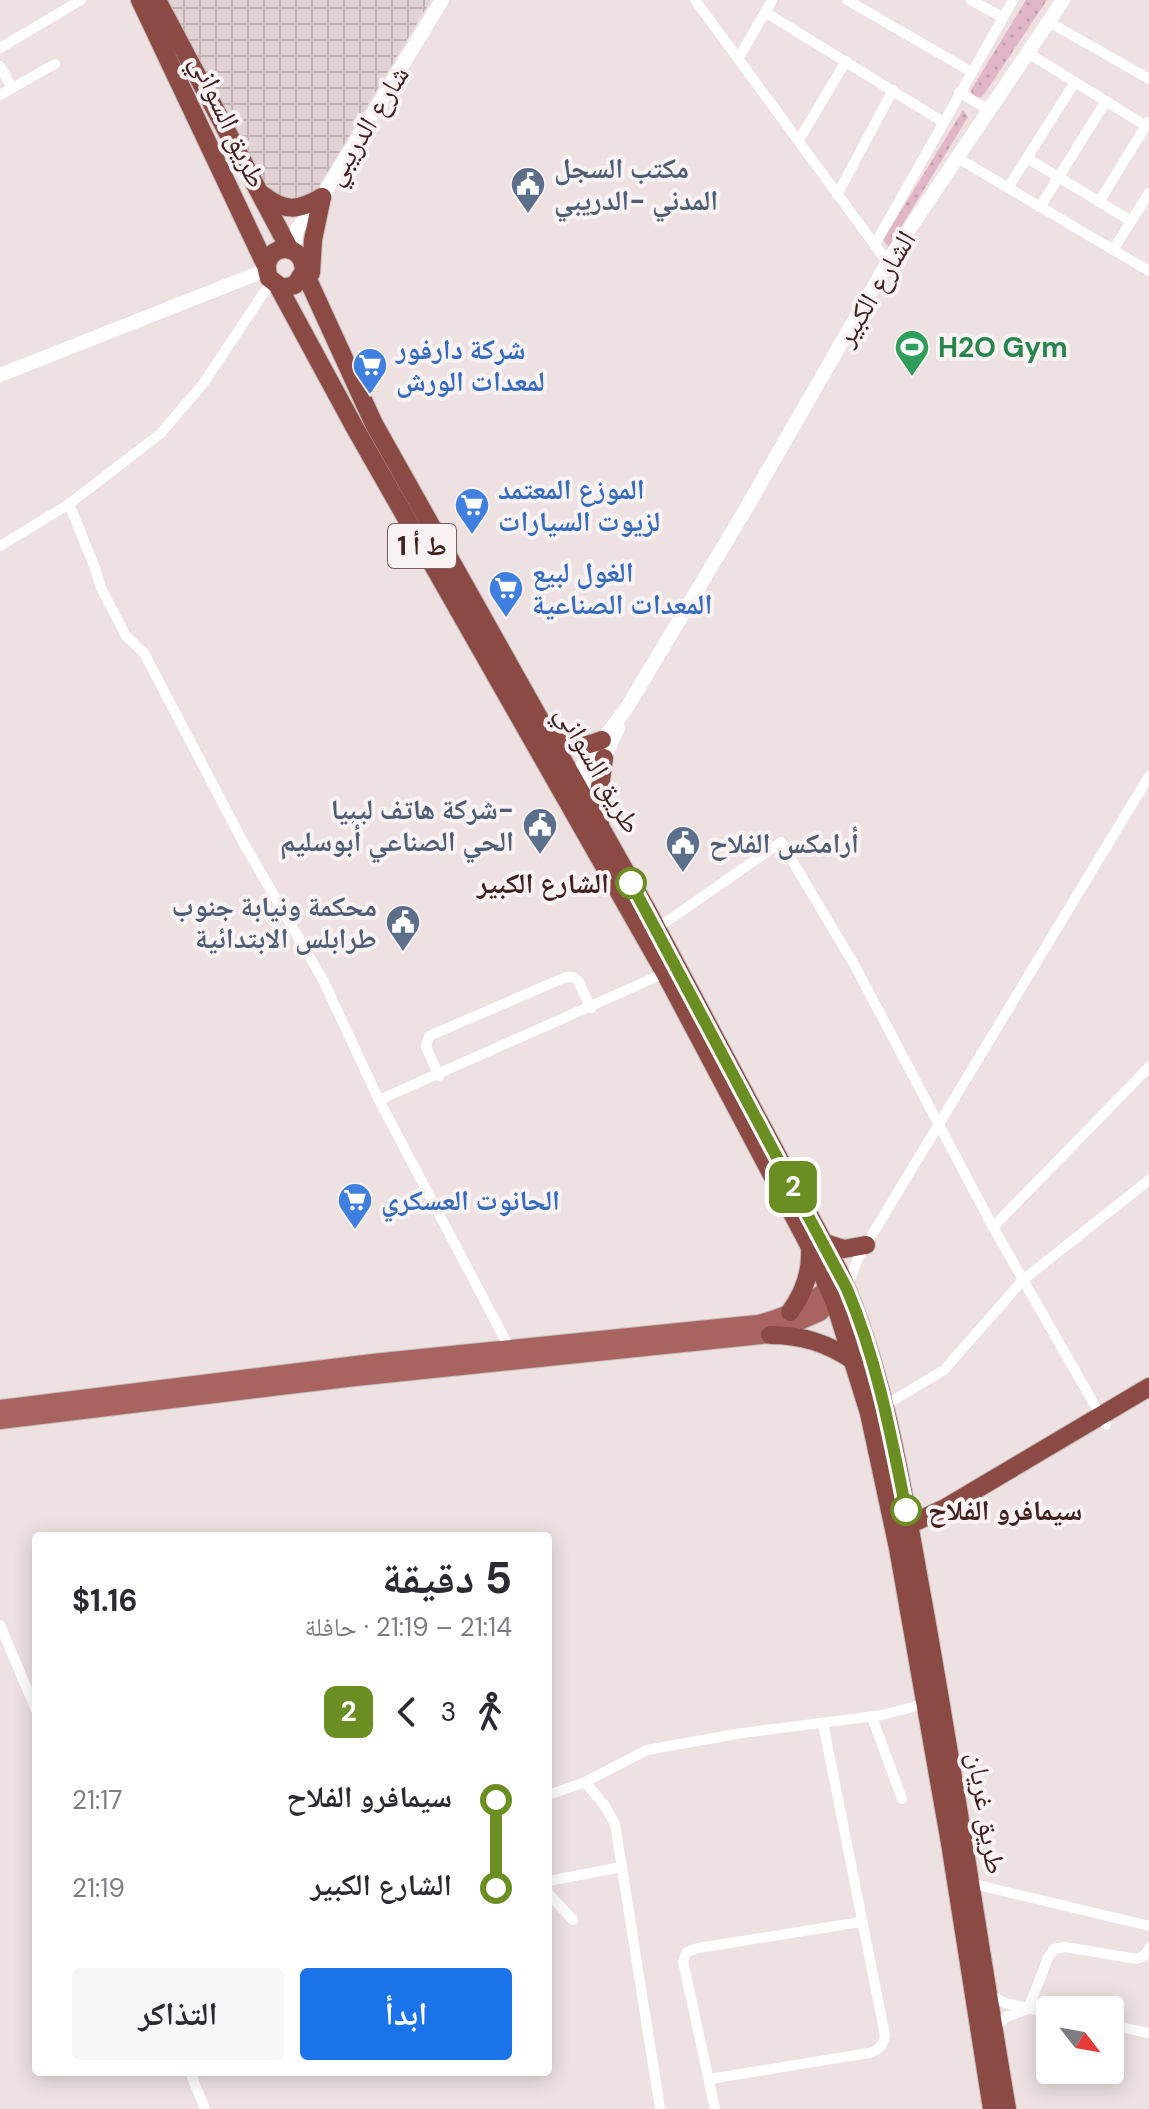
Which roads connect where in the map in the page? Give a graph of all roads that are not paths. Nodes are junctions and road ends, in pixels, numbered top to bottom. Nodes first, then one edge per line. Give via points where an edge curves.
1 (81, 0) edge
2 (140, 0) edge
3 (157, 0) edge
4 (442, 0) edge
5 (772, 0) edge
6 (847, 0) edge
7 (971, 0) edge
8 (1013, 0) edge
9 (1063, 0) edge
10 (698, 1) edge
11 (765, 12) junction
12 (1002, 17) junction
13 (1049, 22) junction
14 (0, 48) edge
15 (1028, 53) junction
16 (738, 59) junction
17 (846, 61) junction
18 (55, 64) dead end
19 (0, 66) edge
20 (970, 71) junction
21 (1149, 79) edge
22 (1075, 82) junction
23 (12, 88) junction
24 (893, 90) junction
25 (959, 92) junction
26 (0, 95) edge
27 (1106, 101) junction
28 (989, 110) junction
29 (943, 122) junction
30 (1147, 123) edge
31 (799, 140) junction
32 (956, 157) junction
33 (1027, 158) junction
34 (1058, 177) junction
35 (1008, 188) junction
36 (261, 193) junction
37 (1149, 193) edge
38 (837, 195) junction
39 (322, 197) junction
40 (1099, 202) junction
41 (1040, 207) junction
42 (1131, 221) junction
43 (875, 244) junction
44 (291, 250) junction
45 (1113, 250) junction
46 (888, 263) junction
47 (1149, 271) edge
48 (270, 276) junction
49 (308, 278) junction
50 (0, 375) edge
51 (69, 504) junction
52 (0, 546) edge
53 (546, 734) junction
54 (603, 749) junction
55 (1149, 776) edge
56 (572, 791) junction
57 (601, 830) junction
58 (656, 929) junction
59 (665, 973) junction
60 (591, 1008) junction
61 (1149, 1067) edge
62 (439, 1076) junction
63 (379, 1100) junction
64 (940, 1126) junction
65 (1149, 1180) edge
66 (993, 1227) junction
67 (815, 1243) junction
68 (862, 1252) junction
69 (1023, 1280) junction
70 (838, 1289) junction
71 (790, 1312) junction
72 (770, 1335) junction
73 (513, 1354) junction
74 (854, 1361) junction
75 (1149, 1387) edge
76 (1149, 1400) edge
77 (0, 1408) edge
78 (877, 1409) junction
79 (1103, 1420) junction
80 (0, 1421) edge
81 (903, 1536) junction
82 (0, 1625) edge
83 (32, 1701) edge
84 (932, 1702) junction
85 (872, 1717) junction
86 (823, 1723) junction
87 (585, 1782) junction
88 (552, 1794) edge
89 (902, 1799) dead end
90 (622, 1867) junction
91 (552, 1881) edge
92 (970, 1883) junction
93 (552, 1897) edge
94 (1149, 1912) edge
95 (573, 1920) dead end
96 (861, 1922) junction
97 (1147, 1925) edge
98 (1149, 1948) edge
99 (986, 1993) junction
100 (1028, 2009) junction
101 (1036, 2010) edge
102 (1124, 2028) edge
103 (993, 2030) junction
104 (1149, 2033) edge
105 (192, 2076) edge
106 (710, 2079) junction
107 (205, 2109) edge
108 (660, 2109) edge
109 (715, 2109) edge
110 (992, 2109) edge
111 (1007, 2109) edge

1 - 14 street
2 - 48 highway, طريق السواني / ط أ 1
3 - 36 highway, طريق السواني
4 - 39 street, شارع الدريبي
5 - 11 street
6 - 20 street
7 - 12 street
8 - 12 street
9 - 13 street, الشارع الكبير
10 - 16 street
11 - 16 street
11 - 17 street
12 - 20 street
13 - 15 street, الشارع الكبير
13 - 21 street
15 - 22 street
15 - 28 street, الشارع الكبير
16 - 31 street
17 - 24 street
17 - 31 street
18 - 23 street
19 - 23 street
20 - 25 street
22 - 27 street
22 - 33 street
23 - 26 street
24 - 29 street
24 - 38 street
25 - 28 street
25 - 29 street
27 - 30 street
27 - 34 street
28 - 32 street, الشارع الكبير
29 - 43 street
30 - 40 street
31 - 38 street
32 - 35 street
32 - 46 street, الشارع الكبير
33 - 34 street
33 - 35 street
34 - 40 street
34 - 41 street
35 - 41 street
36 - 39 highway via 290,210
36 - 44 highway, طريق السواني
37 - 42 street
38 - 43 street
39 - 44 street, شارع الدريبي via 297,229
39 - 49 highway
40 - 42 street
41 - 45 street
42 - 45 street
43 - 46 street
44 - 48 highway via 270,257
44 - 49 highway, طريق السواني via 302,259
45 - 47 street
46 - 54 street, الشارع الكبير
48 - 49 highway via 295,285
48 - 50 street
48 - 51 street via 203,384 160,434
48 - 56 highway, طريق السواني / ط أ 1
49 - 53 highway, طريق السواني / ط أ 1 via 366,410
51 - 52 street
51 - 63 street via 101,588 126,636 144,653 323,980
53 - 54 highway via 567,745
53 - 56 highway, طريق السواني / ط أ 1
54 - 56 street, الشارع الكبير
54 - 57 highway
55 - 64 street
56 - 57 highway, طريق السواني / ط أ 1
56 - 59 highway, طريق السواني
57 - 58 highway, طريق السواني / ط أ 1
58 - 64 street via 781,842
58 - 67 highway, طريق السواني / ط أ 1
59 - 60 street
59 - 67 highway, طريق السواني
60 - 62 street
60 - 62 street via 578,981 566,977 429,1036 426,1047
61 - 66 street
62 - 63 street
63 - 73 street
64 - 66 street
64 - 68 street
65 - 69 street
66 - 69 street
67 - 68 highway
67 - 70 highway, طريق السواني / ط أ 1
67 - 71 highway via 809,1273
68 - 70 street
69 - 78 street via 944,1370
69 - 79 street
70 - 71 main road
70 - 72 main road via 804,1322
70 - 74 highway, طريق السواني
70 - 78 highway, طريق السواني / ط أ 1 via 863,1327
71 - 73 main road via 758,1323
72 - 73 main road
72 - 74 highway via 806,1337
73 - 77 main road
73 - 80 main road
74 - 78 highway, طريق السواني
75 - 79 highway
76 - 79 highway
78 - 81 highway, طريق السواني / ط أ 1
79 - 81 highway
81 - 84 highway, طريق غريان
82 - 83 street
84 - 85 street
84 - 92 highway, طريق غريان
84 - 110 highway, طريق غريان
85 - 86 street
85 - 89 street
86 - 87 street via 647,1750
86 - 96 street
87 - 88 street
87 - 90 street via 615,1824
90 - 91 street
90 - 108 street
92 - 97 street
92 - 99 highway, طريق غريان
93 - 95 street
94 - 97 street
96 - 106 street via 885,2035 878,2051
96 - 106 street via 687,1952 683,1961
98 - 100 street via 1137,1959 1054,1949
99 - 100 street
99 - 103 highway, طريق غريان
100 - 101 street
100 - 103 street via 1002,2019
102 - 104 street
103 - 111 highway, طريق غريان
105 - 107 street
106 - 109 street

